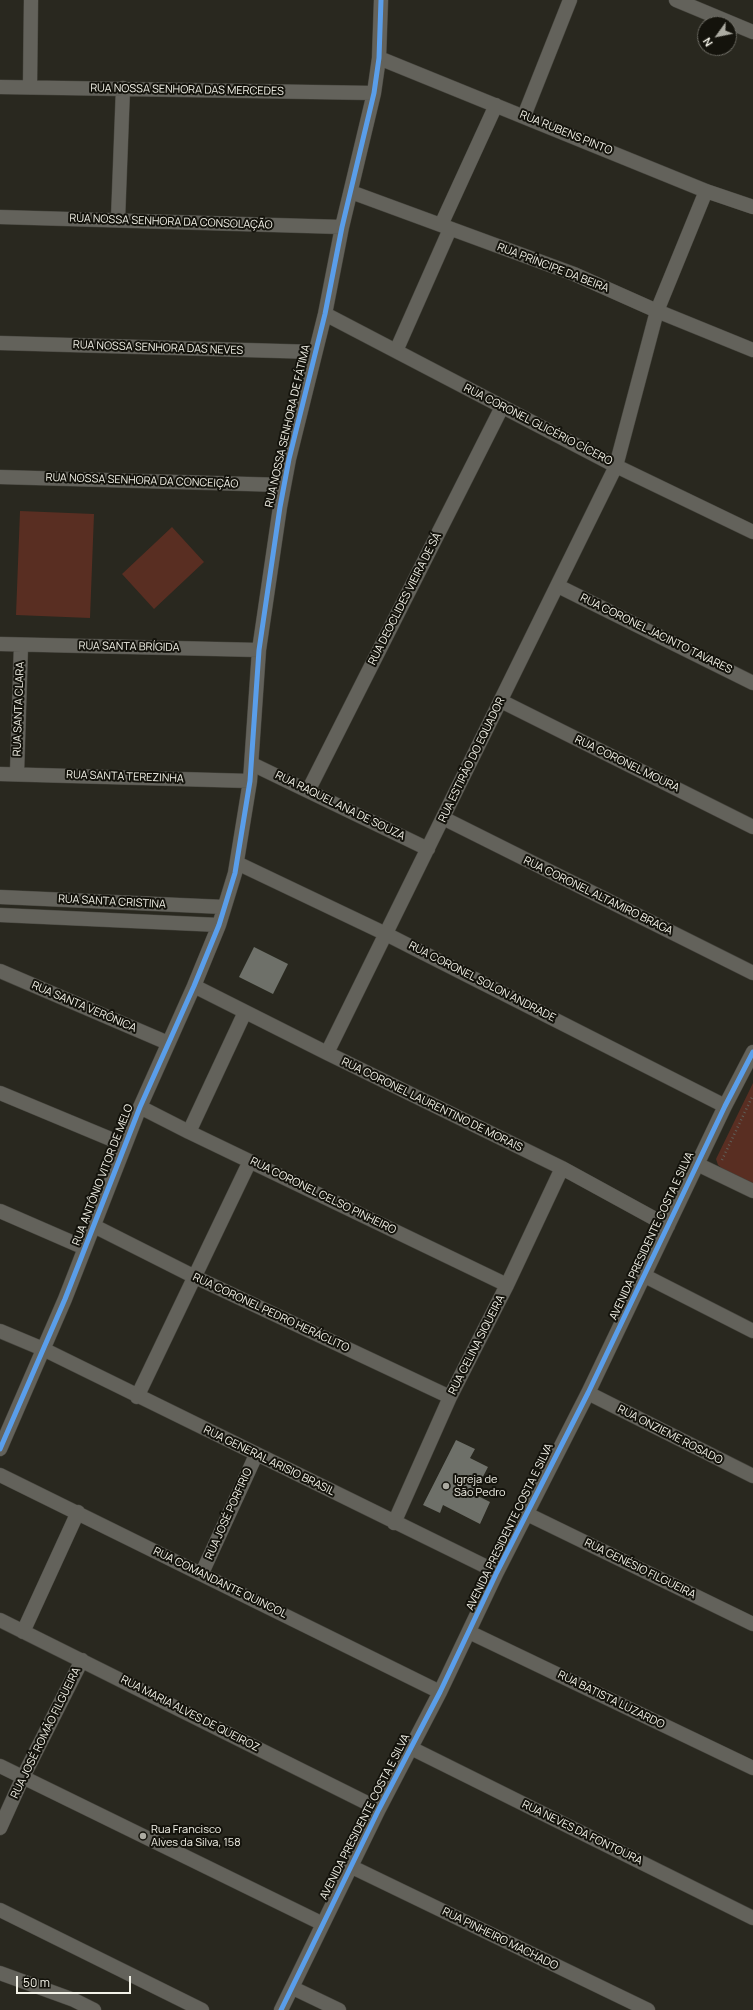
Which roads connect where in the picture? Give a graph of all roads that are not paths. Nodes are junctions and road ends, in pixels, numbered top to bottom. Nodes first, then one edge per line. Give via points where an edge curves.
1 (31, 0) edge
2 (381, 0) edge
3 (570, 0) edge
4 (676, 0) edge
5 (753, 32) edge
6 (379, 58) junction
7 (0, 87) edge
8 (30, 87) junction
9 (123, 88) junction
10 (374, 93) junction
11 (496, 104) junction
12 (524, 116) junction
13 (706, 190) junction
14 (351, 192) junction
15 (753, 207) edge
16 (0, 217) edge
17 (118, 219) junction
18 (342, 227) junction
19 (446, 227) junction
20 (657, 311) junction
21 (325, 314) junction
22 (0, 343) edge
23 (753, 350) edge
24 (396, 351) junction
25 (315, 352) junction
26 (502, 407) junction
27 (616, 466) junction
28 (0, 477) edge
29 (283, 485) junction
30 (753, 532) edge
31 (558, 586) junction
32 (0, 644) edge
33 (21, 645) junction
34 (259, 650) junction
35 (753, 683) edge
36 (501, 702) junction
37 (252, 764) junction
38 (17, 773) junction
39 (0, 774) edge
40 (250, 781) junction
41 (308, 791) junction
42 (443, 818) junction
43 (753, 827) edge
44 (428, 849) junction
45 (237, 863) junction
46 (0, 897) edge
47 (224, 907) junction
48 (0, 914) edge
49 (219, 925) junction
50 (386, 934) junction
51 (0, 971) edge
52 (753, 973) edge
53 (194, 986) junction
54 (244, 1012) junction
55 (168, 1043) junction
56 (753, 1052) edge
57 (327, 1053) junction
58 (0, 1093) edge
59 (725, 1106) junction
60 (140, 1107) junction
61 (189, 1132) junction
62 (125, 1145) junction
63 (250, 1161) junction
64 (697, 1164) junction
65 (562, 1168) junction
66 (753, 1191) edge
67 (0, 1211) edge
68 (94, 1226) junction
69 (668, 1226) junction
70 (86, 1248) junction
71 (645, 1276) junction
72 (195, 1277) junction
73 (507, 1285) junction
74 (0, 1331) edge
75 (753, 1331) edge
76 (43, 1349) junction
77 (588, 1393) junction
78 (137, 1397) junction
79 (450, 1397) junction
80 (0, 1449) edge
81 (256, 1455) junction
82 (0, 1475) edge
83 (753, 1476) edge
84 (78, 1512) junction
85 (527, 1514) junction
86 (394, 1523) junction
87 (497, 1572) junction
88 (202, 1573) junction
89 (0, 1620) edge
90 (753, 1624) edge
91 (23, 1632) junction
92 (469, 1632) junction
93 (82, 1660) junction
94 (440, 1692) junction
95 (411, 1748) junction
96 (0, 1766) edge
97 (753, 1768) edge
98 (23, 1777) junction
99 (379, 1809) junction
100 (2, 1820) edge
101 (352, 1868) junction
102 (0, 1910) edge
103 (753, 1918) edge
104 (323, 1924) junction
105 (0, 1973) edge
106 (292, 1988) junction
107 (94, 2010) edge
108 (202, 2010) edge
109 (281, 2010) edge
110 (339, 2010) edge
111 (648, 2010) edge

1 - 8 street
2 - 6 street, RUA NOSSA SENHORA DE FÁTIMA
3 - 12 street
4 - 5 street
6 - 10 street, RUA NOSSA SENHORA DE FÁTIMA
6 - 11 street, RUA RUBENS PINTO
7 - 8 street, RUA NOSSA SENHORA DAS MERCEDES
8 - 9 street, RUA NOSSA SENHORA DAS MERCEDES
9 - 10 street, RUA NOSSA SENHORA DAS MERCEDES
9 - 17 street
10 - 14 street, RUA NOSSA SENHORA DE FÁTIMA
11 - 12 street, RUA RUBENS PINTO
11 - 19 street
12 - 13 street, RUA RUBENS PINTO
13 - 15 street, RUA RUBENS PINTO
13 - 20 street, RUA ESTIRÃO DO EQUADOR
14 - 18 street, RUA NOSSA SENHORA DE FÁTIMA
14 - 19 street, RUA PRÍNCIPE DA BEIRA
16 - 17 street, RUA NOSSA SENHORA DA CONSOLAÇÃO
17 - 18 street, RUA NOSSA SENHORA DA CONSOLAÇÃO
18 - 21 street, RUA NOSSA SENHORA DE FÁTIMA
19 - 20 street, RUA PRÍNCIPE DA BEIRA via 574,274
19 - 24 street
20 - 23 street, RUA PRÍNCIPE DA BEIRA
20 - 27 street, RUA ESTIRÃO DO EQUADOR
21 - 24 street, RUA CORONEL GLICÉRIO CÍCERO
21 - 25 street, RUA NOSSA SENHORA DE FÁTIMA
22 - 25 street, RUA NOSSA SENHORA DAS NEVES
24 - 26 street, RUA CORONEL GLICÉRIO CÍCERO
25 - 29 street, RUA NOSSA SENHORA DE FÁTIMA
26 - 27 street, RUA CORONEL GLICÉRIO CÍCERO
26 - 41 street, RUA DEOCLIDES VIEIRA DE SÁ
27 - 30 street, RUA CORONEL GLICÉRIO CÍCERO
27 - 31 street, RUA ESTIRÃO DO EQUADOR
28 - 29 street, RUA NOSSA SENHORA DA CONCEIÇÃO
29 - 34 street, RUA NOSSA SENHORA DE FÁTIMA
31 - 35 street, RUA CORONEL JACINTO TAVARES
31 - 36 street, RUA ESTIRÃO DO EQUADOR
32 - 33 street, RUA SANTA BRÍGIDA
33 - 34 street, RUA SANTA BRÍGIDA
33 - 38 street, RUA SANTA CLARA
34 - 37 street, RUA NOSSA SENHORA DE FÁTIMA
36 - 42 street, RUA ESTIRÃO DO EQUADOR
36 - 43 street, RUA CORONEL MOURA
37 - 40 street, RUA NOSSA SENHORA DE FÁTIMA
37 - 41 street, RUA RAQUEL ANA DE SOUZA
38 - 39 street, RUA SANTA TEREZINHA
38 - 40 street, RUA SANTA TEREZINHA
40 - 45 street, RUA NOSSA SENHORA DE FÁTIMA
41 - 44 street, RUA RAQUEL ANA DE SOUZA
42 - 44 street, RUA ESTIRÃO DO EQUADOR
42 - 52 street, RUA CORONEL ALTAMIRO BRAGA
44 - 50 street, RUA ESTIRÃO DO EQUADOR
45 - 47 street, RUA NOSSA SENHORA DE FÁTIMA
45 - 50 street, RUA CORONEL SOLON ANDRADE
46 - 47 street, RUA SANTA CRISTINA
47 - 49 street, RUA ANTÔNIO VITOR DE MELO
48 - 49 street, RUA SANTA CRISTINA
49 - 53 street, RUA ANTÔNIO VITOR DE MELO
50 - 57 street, RUA ESTIRÃO DO EQUADOR
50 - 59 street, RUA CORONEL SOLON ANDRADE
51 - 55 street, RUA SANTA VERÔNICA
53 - 54 street, RUA CORONEL LAURENTINO DE MORAIS
53 - 55 street, RUA ANTÔNIO VITOR DE MELO
54 - 57 street, RUA CORONEL LAURENTINO DE MORAIS
54 - 61 street
55 - 60 street, RUA ANTÔNIO VITOR DE MELO
56 - 59 street, AVENIDA PRESIDENTE COSTA E SILVA
57 - 65 street, RUA CORONEL LAURENTINO DE MORAIS
58 - 62 street
59 - 64 street, AVENIDA PRESIDENTE COSTA E SILVA
60 - 61 street, RUA CORONEL CELSO PINHEIRO
60 - 62 street, RUA ANTÔNIO VITOR DE MELO
61 - 63 street, RUA CORONEL CELSO PINHEIRO
62 - 68 street, RUA ANTÔNIO VITOR DE MELO
63 - 72 street
63 - 73 street, RUA CORONEL CELSO PINHEIRO
64 - 66 street
64 - 69 street, AVENIDA PRESIDENTE COSTA E SILVA
65 - 69 street, RUA CORONEL LAURENTINO DE MORAIS
65 - 73 street, RUA CELINA SIQUEIRA
67 - 70 street
68 - 70 street, RUA ANTÔNIO VITOR DE MELO
68 - 72 street, RUA CORONEL PEDRO HERÁCLITO
69 - 71 street, AVENIDA PRESIDENTE COSTA E SILVA
70 - 76 street, RUA ANTÔNIO VITOR DE MELO
71 - 75 street
71 - 77 street, AVENIDA PRESIDENTE COSTA E SILVA
72 - 78 street
72 - 79 street, RUA CORONEL PEDRO HERÁCLITO
73 - 79 street, RUA CELINA SIQUEIRA
74 - 76 street, RUA GENERAL ARISIO BRASIL
76 - 78 street, RUA GENERAL ARISIO BRASIL
76 - 80 street, RUA ANTÔNIO VITOR DE MELO
77 - 83 street, RUA ONZIEME ROSADO
77 - 85 street, AVENIDA PRESIDENTE COSTA E SILVA
78 - 81 street, RUA GENERAL ARISIO BRASIL
79 - 86 street, RUA CELINA SIQUEIRA
81 - 86 street, RUA GENERAL ARISIO BRASIL
81 - 88 street, RUA JOSÉ PORFIRIO
82 - 84 street, RUA COMANDANTE QUINCOL
84 - 88 street, RUA COMANDANTE QUINCOL
84 - 91 street
85 - 87 street, AVENIDA PRESIDENTE COSTA E SILVA
85 - 90 street, RUA GENÉSIO FILGUEIRA
86 - 87 street, RUA GENERAL ARISIO BRASIL
87 - 92 street, AVENIDA PRESIDENTE COSTA E SILVA
88 - 94 street, RUA COMANDANTE QUINCOL
89 - 91 street, RUA MARIA ALVES DE QUEIROZ
91 - 93 street, RUA MARIA ALVES DE QUEIROZ
92 - 94 street, AVENIDA PRESIDENTE COSTA E SILVA
92 - 97 street, RUA BATISTA LUZARDO
93 - 98 street, RUA JOSÉ ROMÃO FILGUEIRA
93 - 99 street, RUA MARIA ALVES DE QUEIROZ
94 - 95 street, AVENIDA PRESIDENTE COSTA E SILVA
95 - 99 street, AVENIDA PRESIDENTE COSTA E SILVA
95 - 103 street, RUA NEVES DA FONTOURA
96 - 98 street
98 - 100 street, RUA JOSÉ ROMÃO FILGUEIRA
98 - 104 street
99 - 101 street, AVENIDA PRESIDENTE COSTA E SILVA
101 - 104 street, AVENIDA PRESIDENTE COSTA E SILVA
101 - 111 street, RUA PINHEIRO MACHADO
102 - 108 street
104 - 106 street, AVENIDA PRESIDENTE COSTA E SILVA
105 - 107 street
106 - 109 street, AVENIDA PRESIDENTE COSTA E SILVA
106 - 110 street

